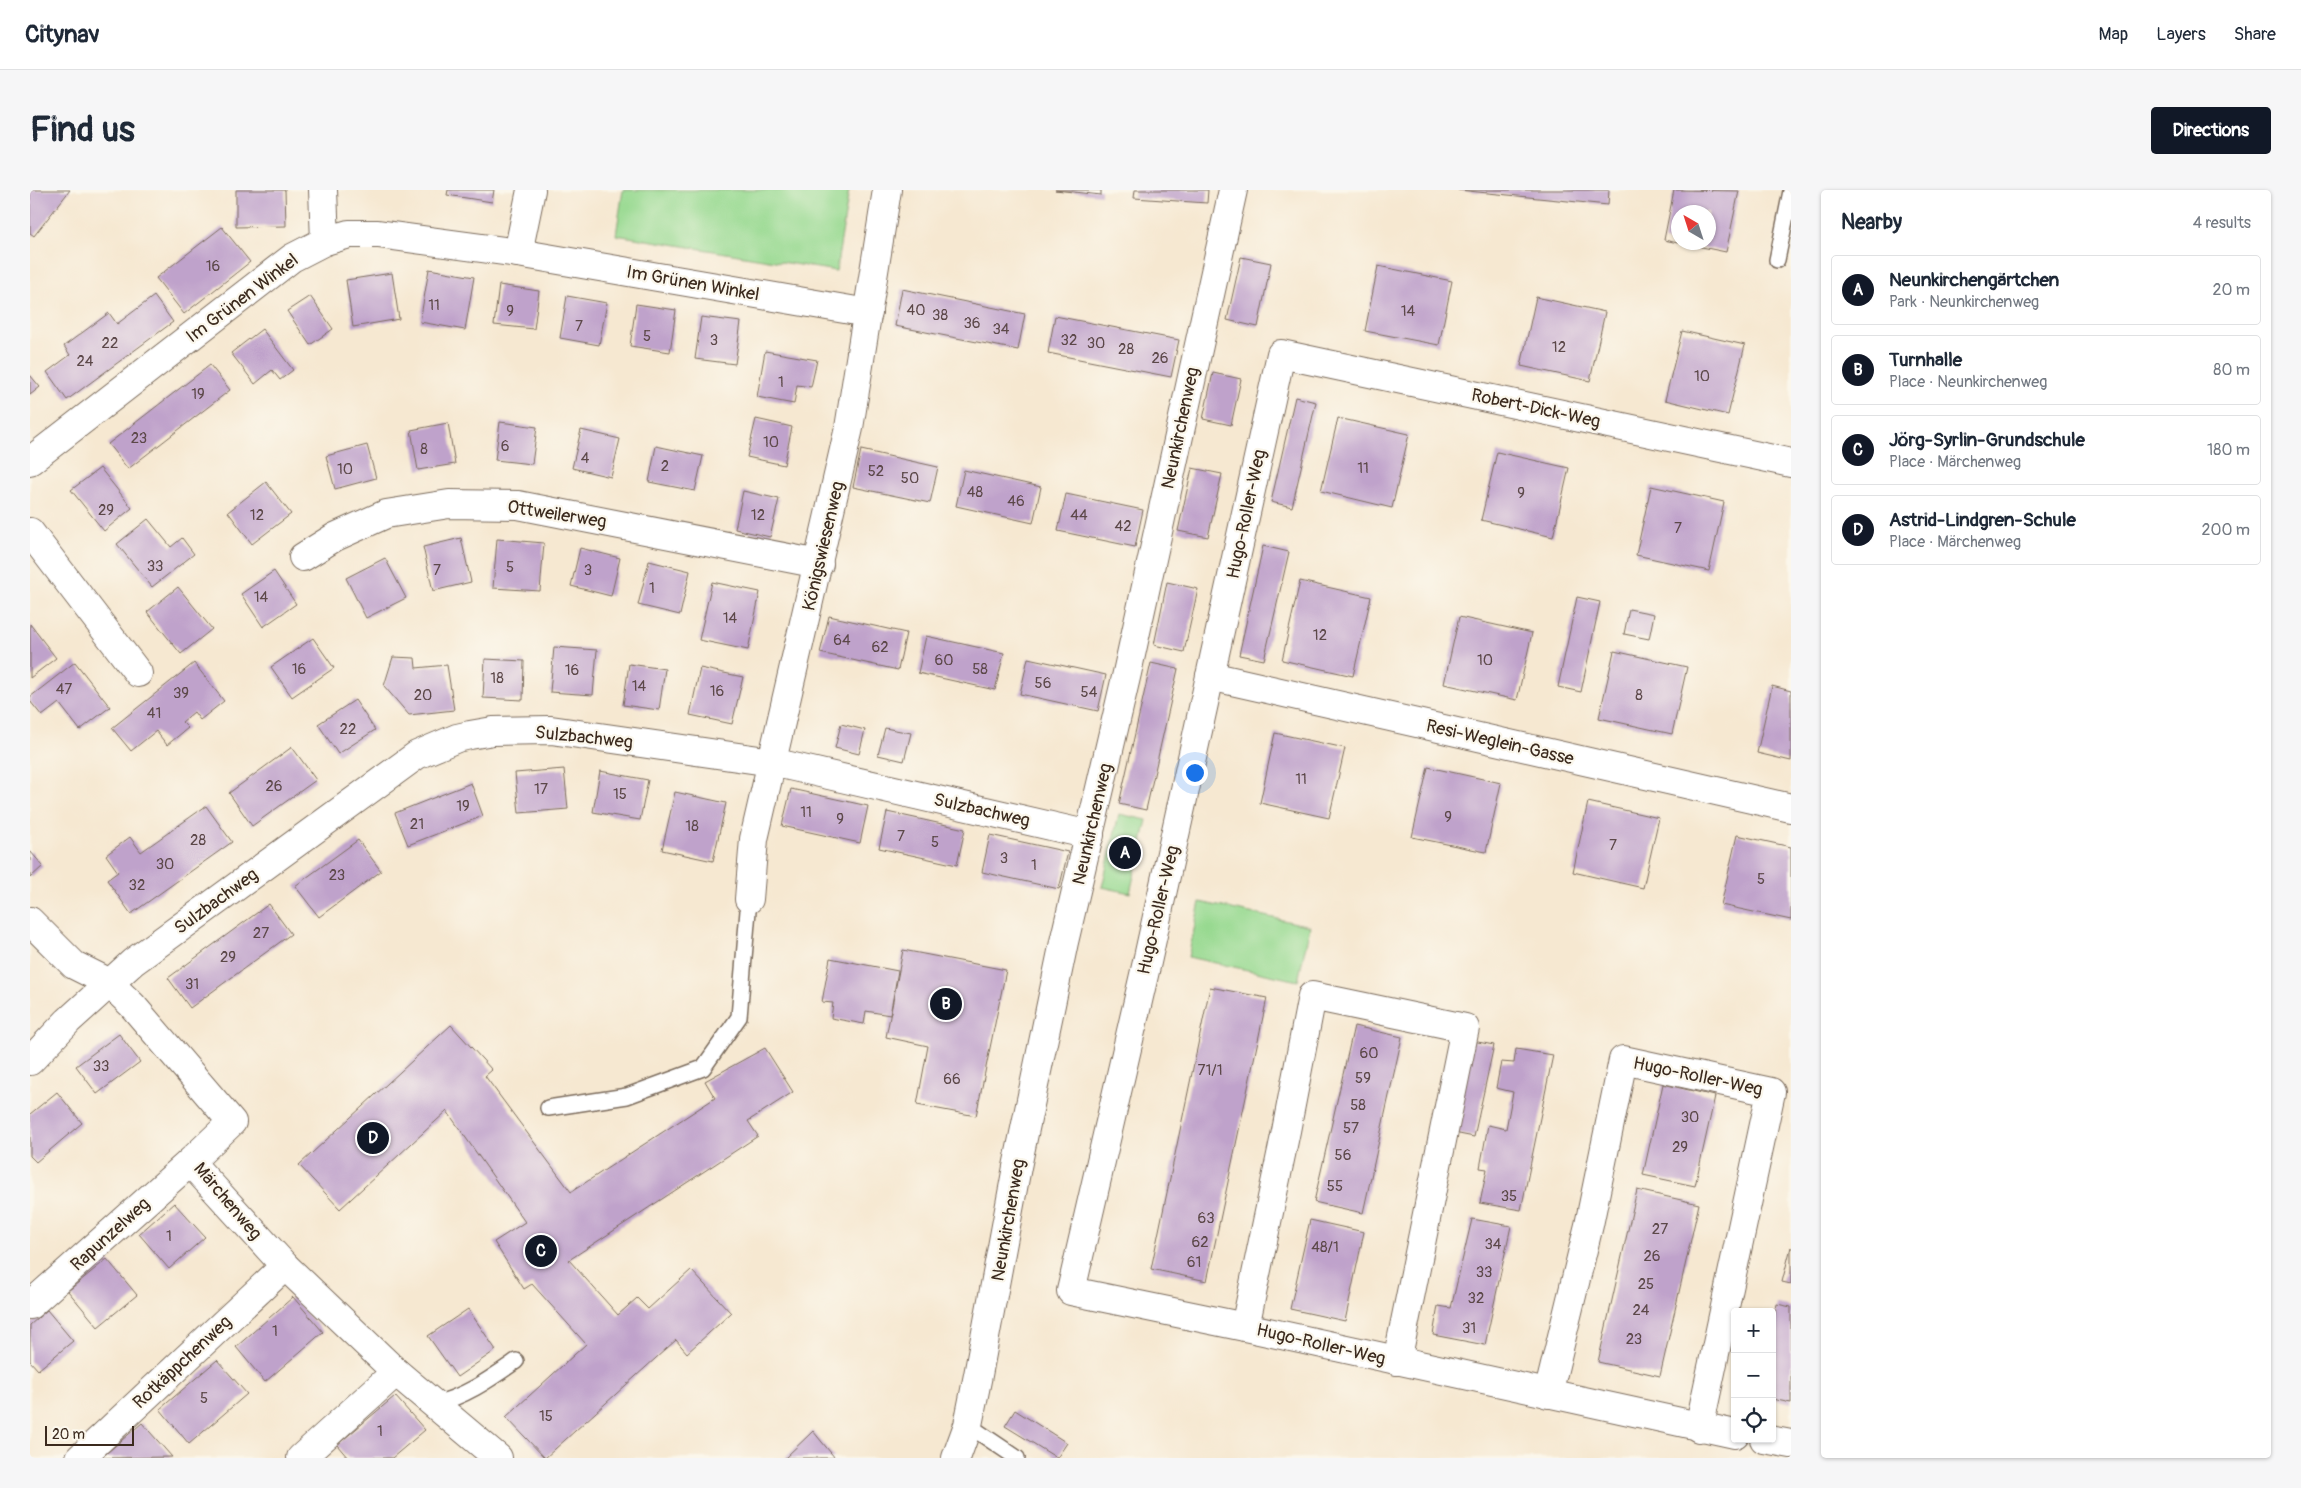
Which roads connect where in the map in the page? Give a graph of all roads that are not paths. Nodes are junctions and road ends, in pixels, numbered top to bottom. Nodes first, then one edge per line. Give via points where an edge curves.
1 (323, 190) edge
2 (531, 190) edge
3 (887, 190) edge
4 (1233, 190) edge
5 (1791, 191) edge
6 (325, 241) junction
7 (518, 253) junction
8 (1777, 260) dead end
9 (868, 313) junction
10 (1281, 354) joint
11 (30, 461) edge
12 (1791, 463) edge
13 (30, 532) edge
14 (303, 557) dead end
15 (819, 564) junction
16 (138, 673) dead end
17 (1210, 676) junction
18 (772, 762) junction
19 (1791, 808) edge
20 (1090, 835) junction
21 (749, 899) joint
22 (30, 921) edge
23 (108, 982) junction
24 (30, 1061) edge
25 (548, 1108) dead end
26 (190, 1162) junction
27 (285, 1266) junction
28 (30, 1306) edge
29 (1245, 1327) junction
30 (516, 1361) dead end
31 (1397, 1361) junction
32 (396, 1372) junction
33 (1548, 1394) junction
34 (434, 1404) junction
35 (968, 1425) junction
36 (1699, 1428) junction
37 (1731, 1433) edge
38 (1776, 1441) edge
39 (1791, 1444) edge
40 (493, 1456) edge
41 (80, 1458) edge
42 (301, 1458) edge
43 (956, 1458) edge
44 (1017, 1458) edge

1 - 6 street
2 - 7 street
3 - 9 street, Königswiesenweg
4 - 20 street, Neunkirchenweg
5 - 8 lane
6 - 7 street, Im Grünen Winkel via 348,234 378,234
6 - 11 street, Im Grünen Winkel via 292,258
7 - 9 street, Im Grünen Winkel
9 - 15 street, Königswiesenweg via 849,428
10 - 12 street, Robert-Dick-Weg
10 - 17 street, Hugo-Roller-Weg
13 - 16 street
14 - 15 street, Ottweilerweg via 335,537 386,514 449,504 518,505
15 - 18 street, Königswiesenweg
17 - 19 street, Resi-Weglein-Gasse
17 - 29 street, Hugo-Roller-Weg via 1071,1291
18 - 20 street, Sulzbachweg
18 - 21 street, Königswiesenweg via 754,839
18 - 23 street, Sulzbachweg via 551,730 493,731 458,738 417,755
20 - 35 street, Neunkirchenweg via 1016,1167
21 - 25 lane via 739,1017 704,1068 627,1096
22 - 23 street, Märchenweg via 74,965
23 - 24 street, Sulzbachweg
23 - 26 street, Märchenweg via 132,1005 232,1122
26 - 27 street, Märchenweg
26 - 28 street, Rapunzelweg
27 - 32 street, Märchenweg
27 - 41 street, Rotkäppchenweg
29 - 31 street, Hugo-Roller-Weg
29 - 31 street, Hugo-Roller-Weg via 1312,996 1465,1028
30 - 34 lane via 478,1387
31 - 33 street, Hugo-Roller-Weg
32 - 34 street, Märchenweg
32 - 42 street
33 - 36 street, Hugo-Roller-Weg
33 - 36 street, Hugo-Roller-Weg via 1589,1225 1623,1060 1771,1092
34 - 40 street, Märchenweg
35 - 43 street, Neunkirchenweg
35 - 44 lane
36 - 37 street, Hugo-Roller-Weg
38 - 39 street

